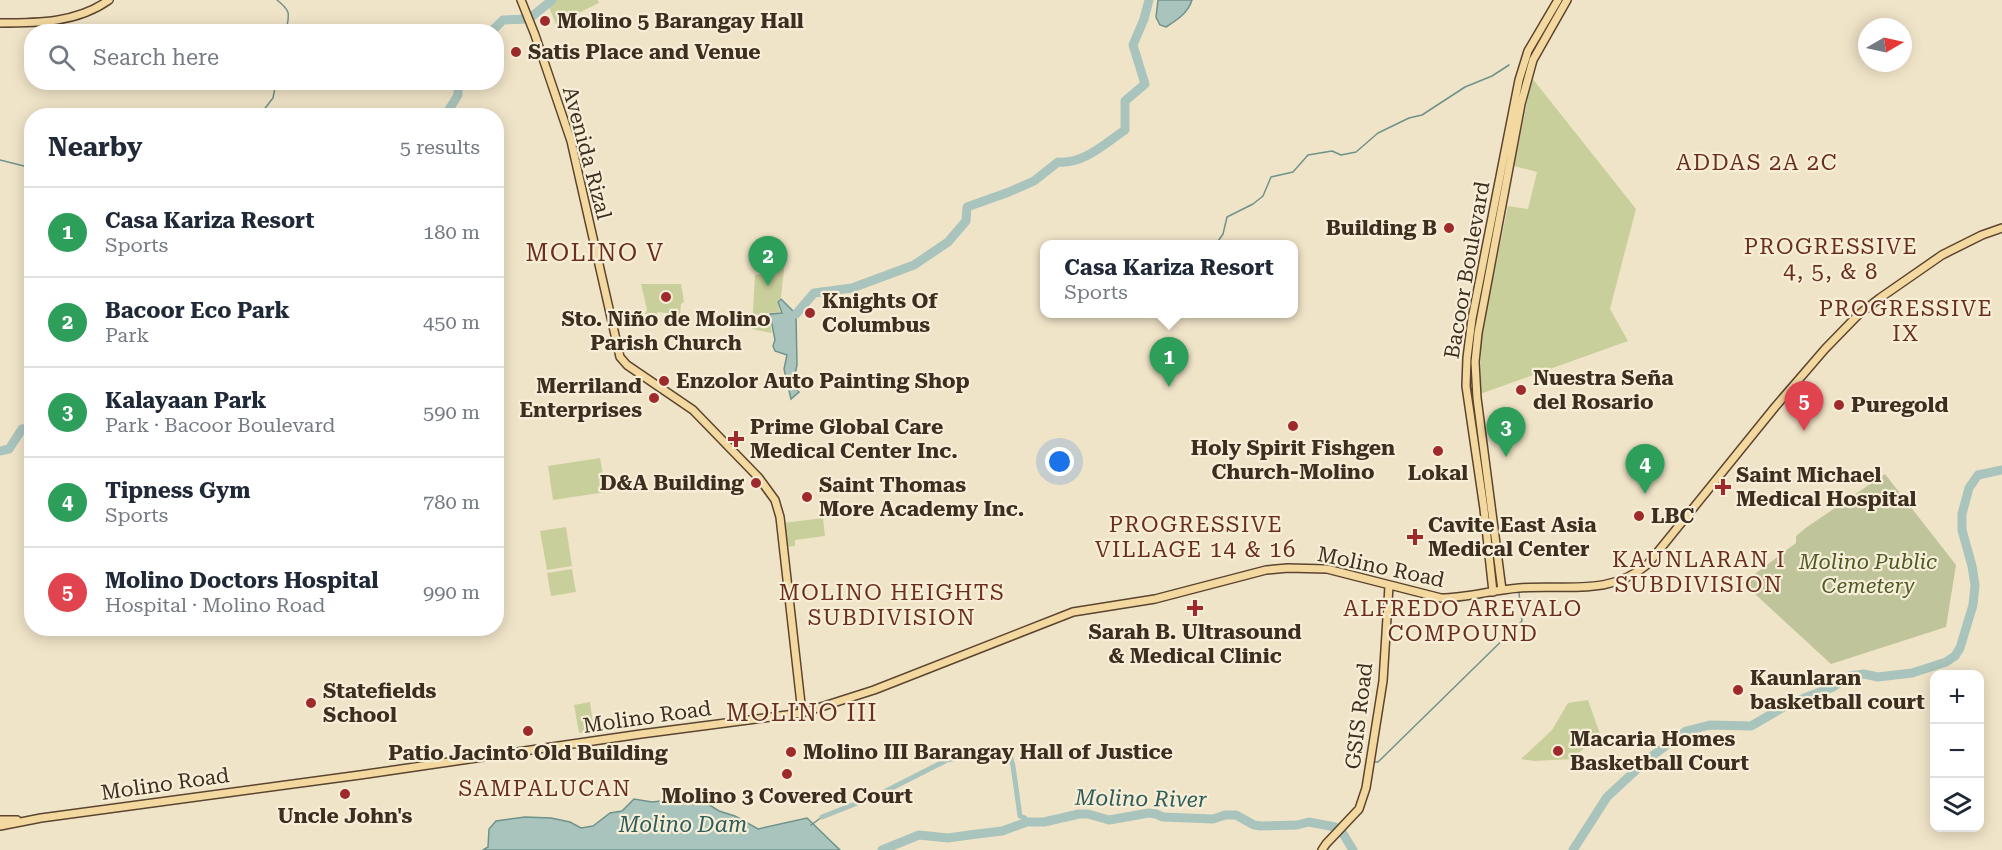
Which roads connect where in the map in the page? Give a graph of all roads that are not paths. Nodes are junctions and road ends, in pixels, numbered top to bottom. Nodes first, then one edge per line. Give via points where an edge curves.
1 (109, 0) edge
2 (520, 0) edge
3 (1558, 0) edge
4 (1567, 0) edge
5 (0, 22) edge
6 (1529, 59) junction
7 (2002, 228) edge
8 (1466, 375) junction
9 (1475, 375) junction
10 (1389, 586) junction
11 (1502, 590) junction
12 (1493, 592) junction
13 (802, 713) junction
14 (0, 820) edge
15 (26, 820) junction
16 (0, 826) edge
17 (1322, 850) edge

1 - 5 main road via 74,17 36,23
2 - 13 main road, Avenida Rizal via 571,141 620,357 693,410 775,500
3 - 6 main road, Bacoor Boulevard via 1534,39
4 - 6 main road, Bacoor Boulevard
6 - 8 main road, Bacoor Boulevard via 1512,112 1472,320
6 - 9 main road, Bacoor Boulevard via 1490,263
7 - 11 main road, Molino Road via 1942,255 1858,315 1774,407 1641,570 1600,586
8 - 9 main road
8 - 12 main road, Bacoor Boulevard
9 - 11 main road, Bacoor Boulevard
10 - 12 main road, Molino Road via 1440,598
10 - 13 main road, Molino Road via 1327,569 1266,570 1155,599 1073,612 874,690
10 - 17 main road, GSIS Road via 1383,681 1366,788 1353,817
11 - 12 main road, Molino Road
13 - 15 main road, Molino Road
14 - 15 main road, Molino Road
15 - 16 main road, Molino Road

